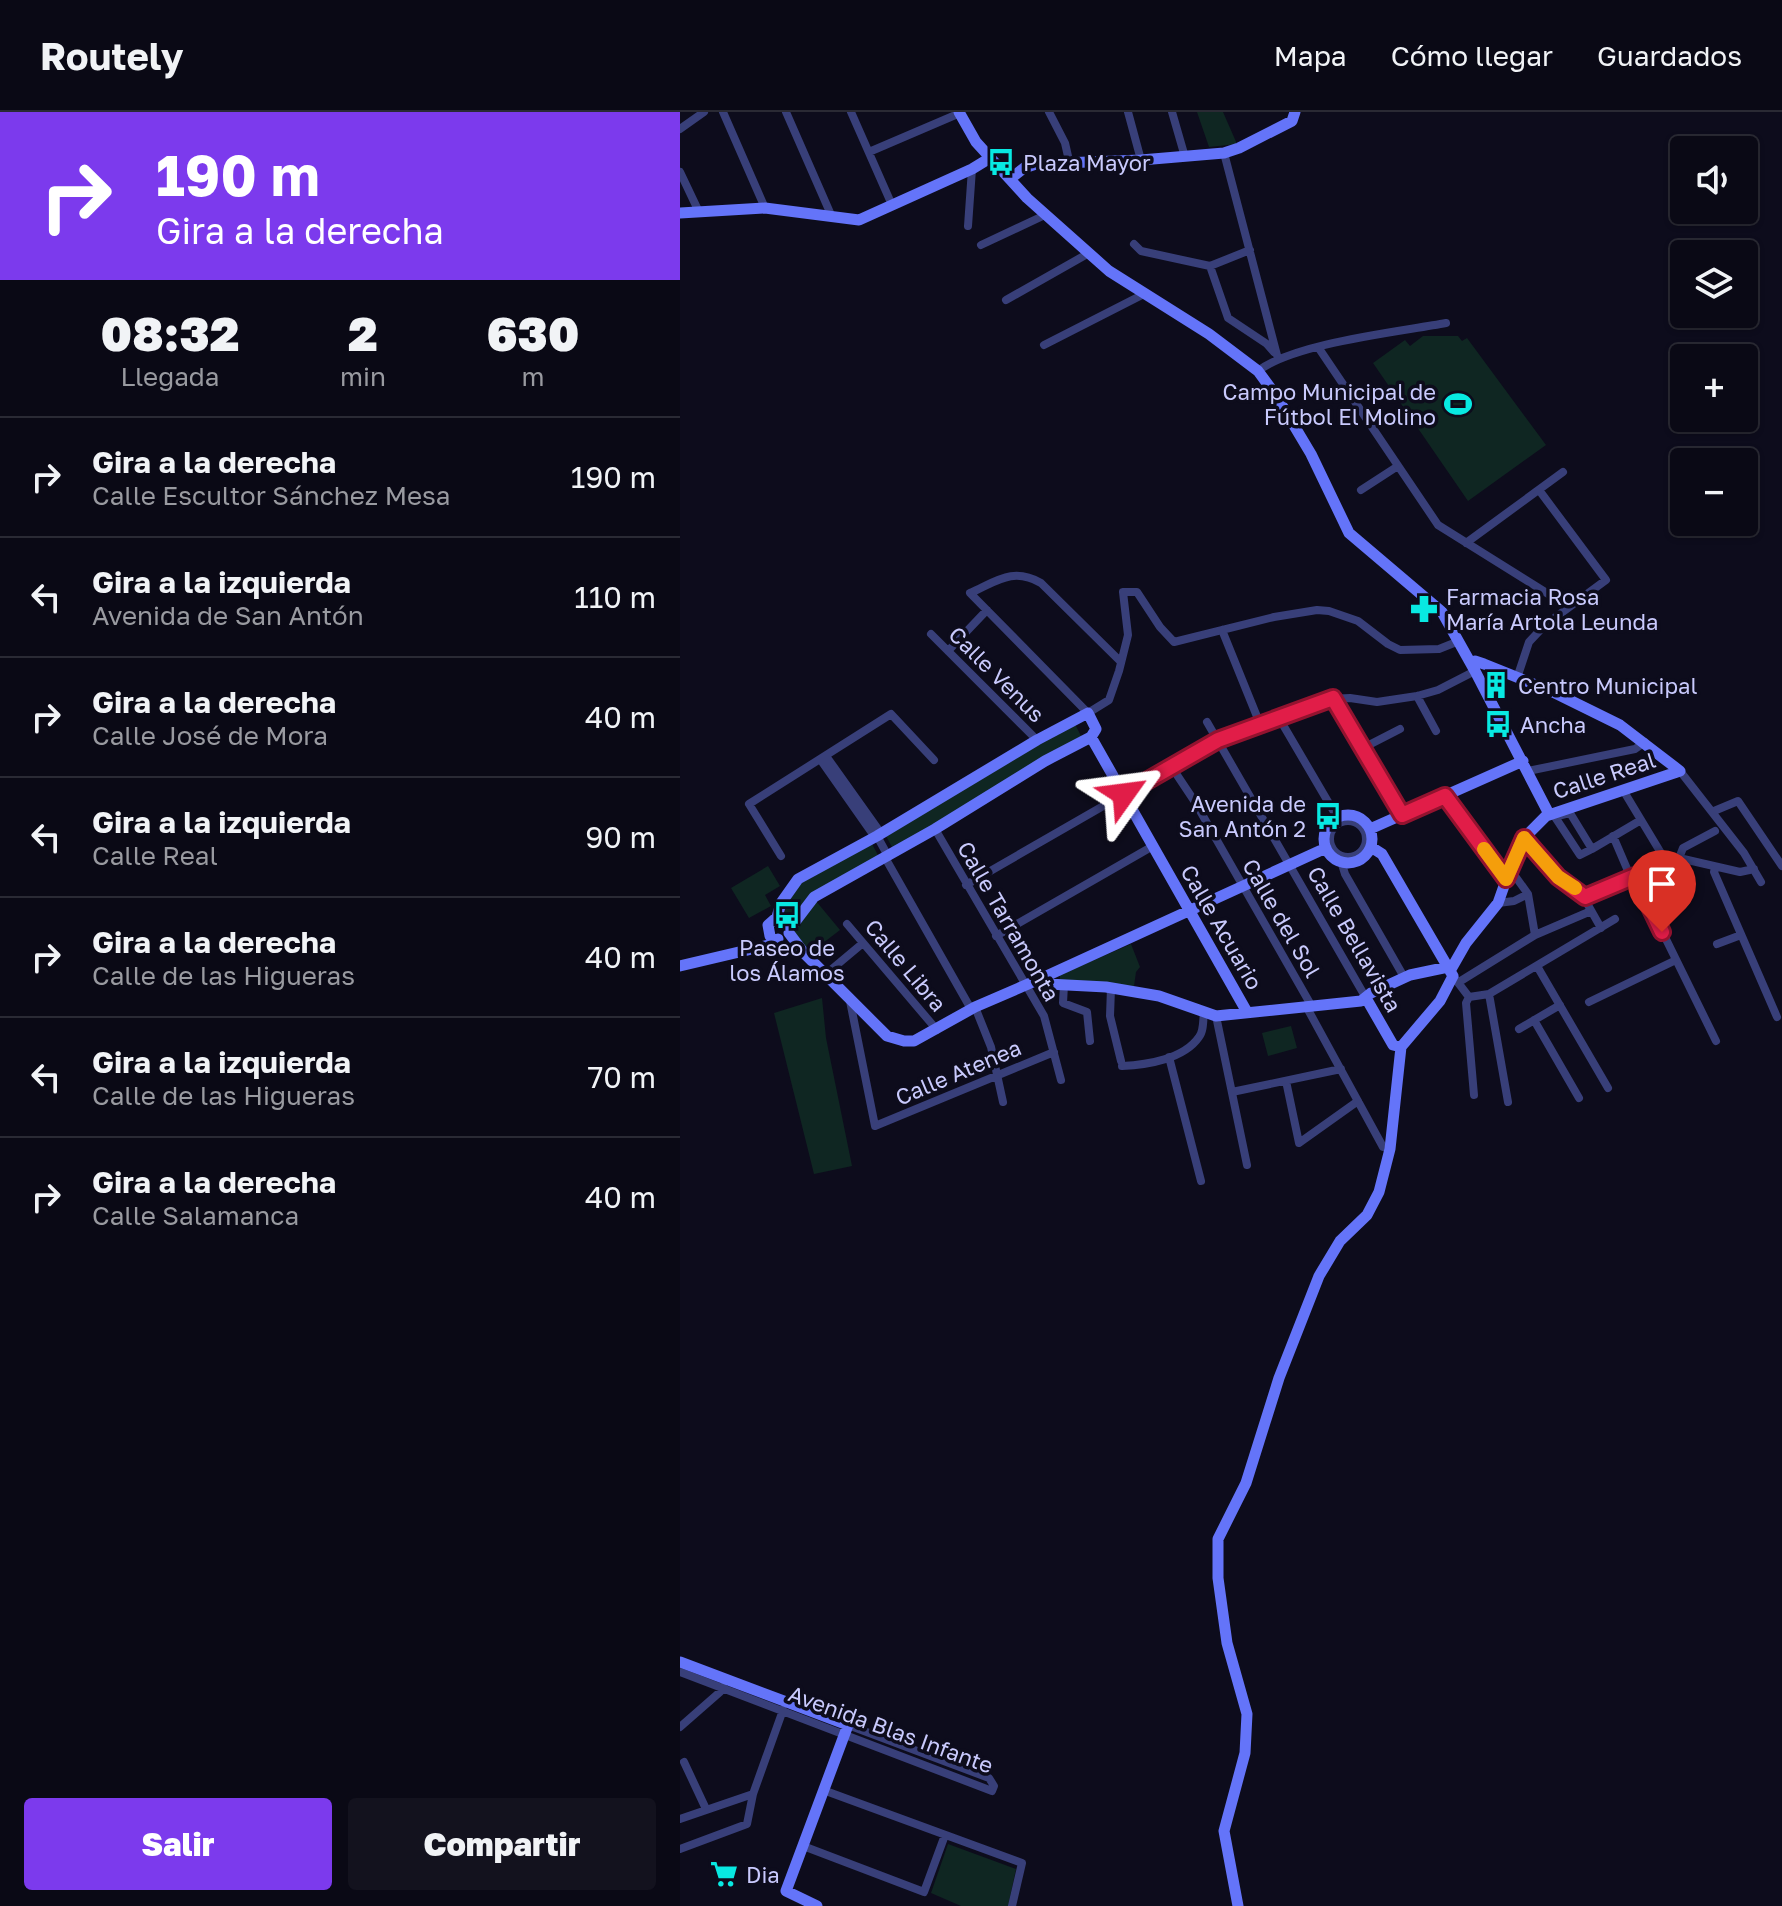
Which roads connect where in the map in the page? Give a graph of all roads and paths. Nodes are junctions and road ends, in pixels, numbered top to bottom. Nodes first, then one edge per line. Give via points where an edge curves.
1 (704, 112) edge
2 (723, 112) edge
3 (786, 112) edge
4 (851, 112) edge
5 (960, 112) edge
6 (1049, 112) edge
7 (1128, 112) edge
8 (1172, 112) edge
9 (1294, 117) edge
10 (680, 129) edge
11 (869, 152) junction
12 (1224, 153) junction
13 (1185, 157) junction
14 (990, 158) junction
15 (1141, 160) junction
16 (1070, 165) junction
17 (972, 169) junction
18 (680, 172) edge
19 (1010, 179) junction
20 (892, 205) junction
21 (765, 208) junction
22 (699, 212) junction
23 (680, 213) edge
24 (1045, 215) junction
25 (832, 217) junction
26 (968, 226) dead end
27 (1134, 244) dead end
28 (981, 245) dead end
29 (1250, 250) junction
30 (1089, 253) junction
31 (1210, 266) junction
32 (1144, 294) junction
33 (1006, 300) dead end
34 (1446, 323) dead end
35 (1044, 345) dead end
36 (1318, 347) junction
37 (1276, 351) junction
38 (1258, 371) junction
39 (1398, 466) junction
40 (1563, 472) dead end
41 (1361, 490) dead end
42 (1539, 490) junction
43 (1466, 543) junction
44 (1569, 607) junction
45 (987, 610) junction
46 (1222, 630) junction
47 (931, 634) dead end
48 (1459, 641) junction
49 (948, 651) junction
50 (1121, 662) junction
51 (1473, 667) junction
52 (1517, 678) junction
53 (1417, 696) junction
54 (1333, 698) junction
55 (1088, 713) junction
56 (1279, 718) junction
57 (1077, 719) junction
58 (1207, 722) dead end
59 (1260, 724) junction
60 (1400, 729) dead end
61 (1436, 731) dead end
62 (1089, 738) junction
63 (1037, 740) junction
64 (1218, 740) junction
65 (1645, 742) junction
66 (1363, 748) junction
67 (823, 758) junction
68 (934, 760) dead end
69 (1171, 766) junction
70 (1525, 766) junction
71 (1680, 771) junction
72 (1623, 790) junction
73 (1124, 794) junction
74 (1445, 796) junction
75 (1714, 811) junction
76 (1549, 814) junction
77 (1402, 815) junction
78 (1337, 817) junction
79 (1641, 820) junction
80 (1365, 827) junction
81 (935, 829) junction
82 (1715, 831) dead end
83 (877, 836) junction
84 (1613, 836) junction
85 (1524, 838) junction
86 (1153, 846) junction
87 (1371, 847) junction
88 (1326, 848) junction
89 (1592, 849) junction
90 (781, 856) dead end
91 (888, 856) junction
92 (1679, 858) junction
93 (1341, 861) junction
94 (1667, 863) junction
95 (1289, 864) junction
96 (1782, 866) edge
97 (1715, 868) junction
98 (1754, 869) junction
99 (1508, 874) junction
100 (1633, 877) junction
101 (1761, 882) dead end
102 (966, 885) junction
103 (1243, 886) junction
104 (1528, 894) junction
105 (1585, 897) junction
106 (1498, 903) junction
107 (1190, 911) junction
108 (1591, 911) junction
109 (777, 917) junction
110 (1615, 919) dead end
111 (847, 924) dead end
112 (1601, 928) junction
113 (1535, 935) junction
114 (1741, 935) junction
115 (778, 936) junction
116 (996, 936) junction
117 (863, 943) junction
118 (1717, 944) dead end
119 (1676, 960) junction
120 (680, 966) edge
121 (1537, 966) junction
122 (826, 974) junction
123 (1452, 974) junction
124 (1404, 977) junction
125 (1042, 978) junction
126 (1026, 984) junction
127 (1064, 985) junction
128 (1114, 989) junction
129 (1489, 994) junction
130 (1469, 997) junction
131 (1366, 998) junction
132 (850, 1000) junction
133 (1589, 1002) dead end
134 (1560, 1005) junction
135 (1308, 1006) junction
136 (973, 1008) junction
137 (1247, 1012) junction
138 (1210, 1014) junction
139 (1777, 1017) dead end
140 (1534, 1020) junction
141 (1519, 1029) dead end
142 (937, 1030) junction
143 (1090, 1041) dead end
144 (1716, 1041) dead end
145 (1401, 1047) junction
146 (1054, 1052) junction
147 (1169, 1057) junction
148 (1341, 1069) junction
149 (998, 1075) junction
150 (1061, 1080) dead end
151 (1286, 1081) junction
152 (1608, 1088) dead end
153 (1232, 1092) junction
154 (1474, 1095) dead end
155 (1579, 1098) dead end
156 (1358, 1101) junction
157 (1003, 1102) dead end
158 (1508, 1102) dead end
159 (1390, 1149) junction
160 (1247, 1165) dead end
161 (1201, 1181) dead end
162 (680, 1662) edge
163 (680, 1672) edge
164 (724, 1684) junction
165 (784, 1706) junction
166 (680, 1727) edge
167 (846, 1730) junction
168 (684, 1762) dead end
169 (823, 1790) junction
170 (753, 1794) junction
171 (706, 1809) junction
172 (680, 1819) edge
173 (945, 1835) junction
174 (803, 1846) junction
175 (680, 1849) edge
176 (817, 1906) edge
177 (1012, 1906) edge
178 (1238, 1906) edge

1 - 10 street
2 - 21 street
3 - 25 street
4 - 11 street
5 - 11 street
5 - 14 street
6 - 16 street
7 - 15 street
8 - 13 street
9 - 12 street
11 - 20 street
12 - 13 street
12 - 29 street
13 - 15 street
14 - 17 street
14 - 19 street
15 - 16 street
16 - 19 street via 1036,164
17 - 20 street
17 - 26 street
18 - 22 street
19 - 24 street
20 - 25 street via 859,220
21 - 22 street
21 - 25 street
22 - 23 street
24 - 28 street
24 - 30 street
27 - 31 street via 1141,251
29 - 31 street
29 - 37 street
30 - 32 street
30 - 33 street
31 - 37 street via 1228,318
32 - 35 street
32 - 38 street
34 - 36 street
36 - 37 street
36 - 39 street
37 - 38 street
38 - 48 street via 1311,454 1349,533 1442,612
39 - 41 street
39 - 43 street via 1438,525
40 - 42 street
42 - 43 street
42 - 44 street via 1606,580
43 - 44 street
44 - 52 street via 1529,642
45 - 49 street
45 - 50 street via 970,593 1026,575 1041,583
45 - 55 street
46 - 48 street via 1317,610 1358,621 1400,650 1439,649
46 - 50 street via 1174,642 1137,592 1123,592 1128,635
46 - 59 street
47 - 49 street, Calle Venus
48 - 51 street
49 - 63 street, Calle Venus
50 - 55 street via 1109,700
51 - 52 street
51 - 53 street via 1438,690
51 - 70 street
52 - 65 street via 1620,725
53 - 54 street via 1377,702
53 - 61 street
54 - 56 street
54 - 66 street
55 - 57 street
55 - 62 street via 1096,729
56 - 59 street
56 - 78 street
57 - 62 street, Calle Acuario
57 - 63 street
58 - 64 street, Calle Bellavista
59 - 64 street
60 - 66 street
62 - 73 street, Calle Acuario
62 - 81 street
63 - 83 street
64 - 69 street
64 - 95 street, Calle Bellavista
65 - 70 street via 1635,749
65 - 71 street
66 - 77 street
67 - 68 street via 891,714
67 - 83 street
67 - 90 street via 749,804
69 - 73 street
69 - 103 street, Calle del Sol
70 - 74 street
70 - 76 street
71 - 72 street, Calle Real
71 - 75 street
72 - 76 street, Calle Real
72 - 79 street
73 - 86 street, Calle Acuario
73 - 102 street
74 - 77 street
74 - 99 street
75 - 96 street via 1738,801
75 - 98 street
76 - 85 street, Calle Real
77 - 80 street
78 - 80 street via 1355,816
78 - 88 street via 1325,832
79 - 84 street
79 - 94 street
80 - 80 street via 1362,850 1348,857 1331,844 1334,828 1349,821
80 - 87 street
81 - 91 street
81 - 102 street, Calle Tarramonta
82 - 92 street via 1683,848
83 - 91 street
83 - 109 street via 798,879
84 - 89 street
84 - 100 street
85 - 99 street, Calle Real
85 - 105 street via 1558,877
86 - 107 street, Calle Acuario
86 - 116 street
87 - 93 street via 1356,861
87 - 123 street via 1382,854
88 - 93 street
88 - 95 street
89 - 89 street via 1580,855 1555,817 1570,813
91 - 115 street via 814,897
91 - 136 street
92 - 94 street
92 - 97 street
93 - 124 street
94 - 100 street
95 - 103 street
95 - 131 street, Calle Bellavista
97 - 98 street
97 - 114 street
98 - 101 street
99 - 104 street
99 - 106 street, Calle Real
100 - 105 street
100 - 119 street
102 - 116 street, Calle Tarramonta
103 - 107 street
103 - 135 street, Calle del Sol
104 - 106 street
104 - 113 street
105 - 108 street
106 - 123 street, Calle Real via 1466,943
107 - 125 street
107 - 137 street, Calle Acuario
108 - 112 street
108 - 113 street
109 - 115 street via 785,919
109 - 115 street via 768,925
110 - 112 street
111 - 117 street, Calle Libra
112 - 121 street
113 - 123 street
114 - 118 street
114 - 139 street
115 - 120 street
115 - 122 street
116 - 126 street, Calle Tarramonta
117 - 122 street
117 - 142 street, Calle Libra
119 - 133 street
119 - 144 street
121 - 129 street
121 - 134 street
122 - 132 street
123 - 124 street
123 - 130 street
123 - 145 street, Calle Real via 1440,1001
124 - 131 street
125 - 126 street
125 - 127 street
126 - 136 street
126 - 146 street, Calle Tarramonta via 1044,1016
127 - 128 street
127 - 143 street via 1063,1003 1087,1012
128 - 138 street via 1159,996
128 - 147 street via 1111,1020 1122,1064 1146,1065
129 - 130 street
129 - 158 street
130 - 154 street
131 - 135 street
131 - 145 street, Calle Bellavista via 1393,1045
132 - 142 street via 895,1039 914,1041
132 - 149 street, Calle Atenea via 875,1126
134 - 140 street
134 - 152 street
135 - 137 street
135 - 148 street, Calle del Sol
136 - 142 street
136 - 149 street
137 - 138 street
138 - 147 street via 1201,1035
138 - 153 street
140 - 141 street
140 - 155 street
145 - 159 street
146 - 149 street, Calle Atenea
146 - 150 street, Calle Tarramonta
147 - 161 street
148 - 151 street
148 - 156 street, Calle del Sol
149 - 157 street
151 - 153 street
151 - 156 street via 1299,1143
153 - 160 street
156 - 159 street, Calle del Sol via 1383,1147
159 - 178 street via 1367,1215 1340,1241 1319,1276 1246,1483 1218,1539 1227,1643 1247,1714 1245,1753 1224,1831
162 - 164 street, Avenida Blas Infante
163 - 164 street, Avenida Blas Infante
164 - 165 street, Avenida Blas Infante
164 - 166 street
165 - 167 street, Avenida Blas Infante
165 - 170 street
167 - 167 street, Avenida Blas Infante via 989,1778 994,1786 992,1791
167 - 169 street
168 - 171 street
169 - 173 street
169 - 174 street
170 - 171 street
170 - 175 street via 747,1824
171 - 172 street
173 - 174 street via 924,1892
173 - 177 street via 1022,1863
174 - 176 street via 786,1891

